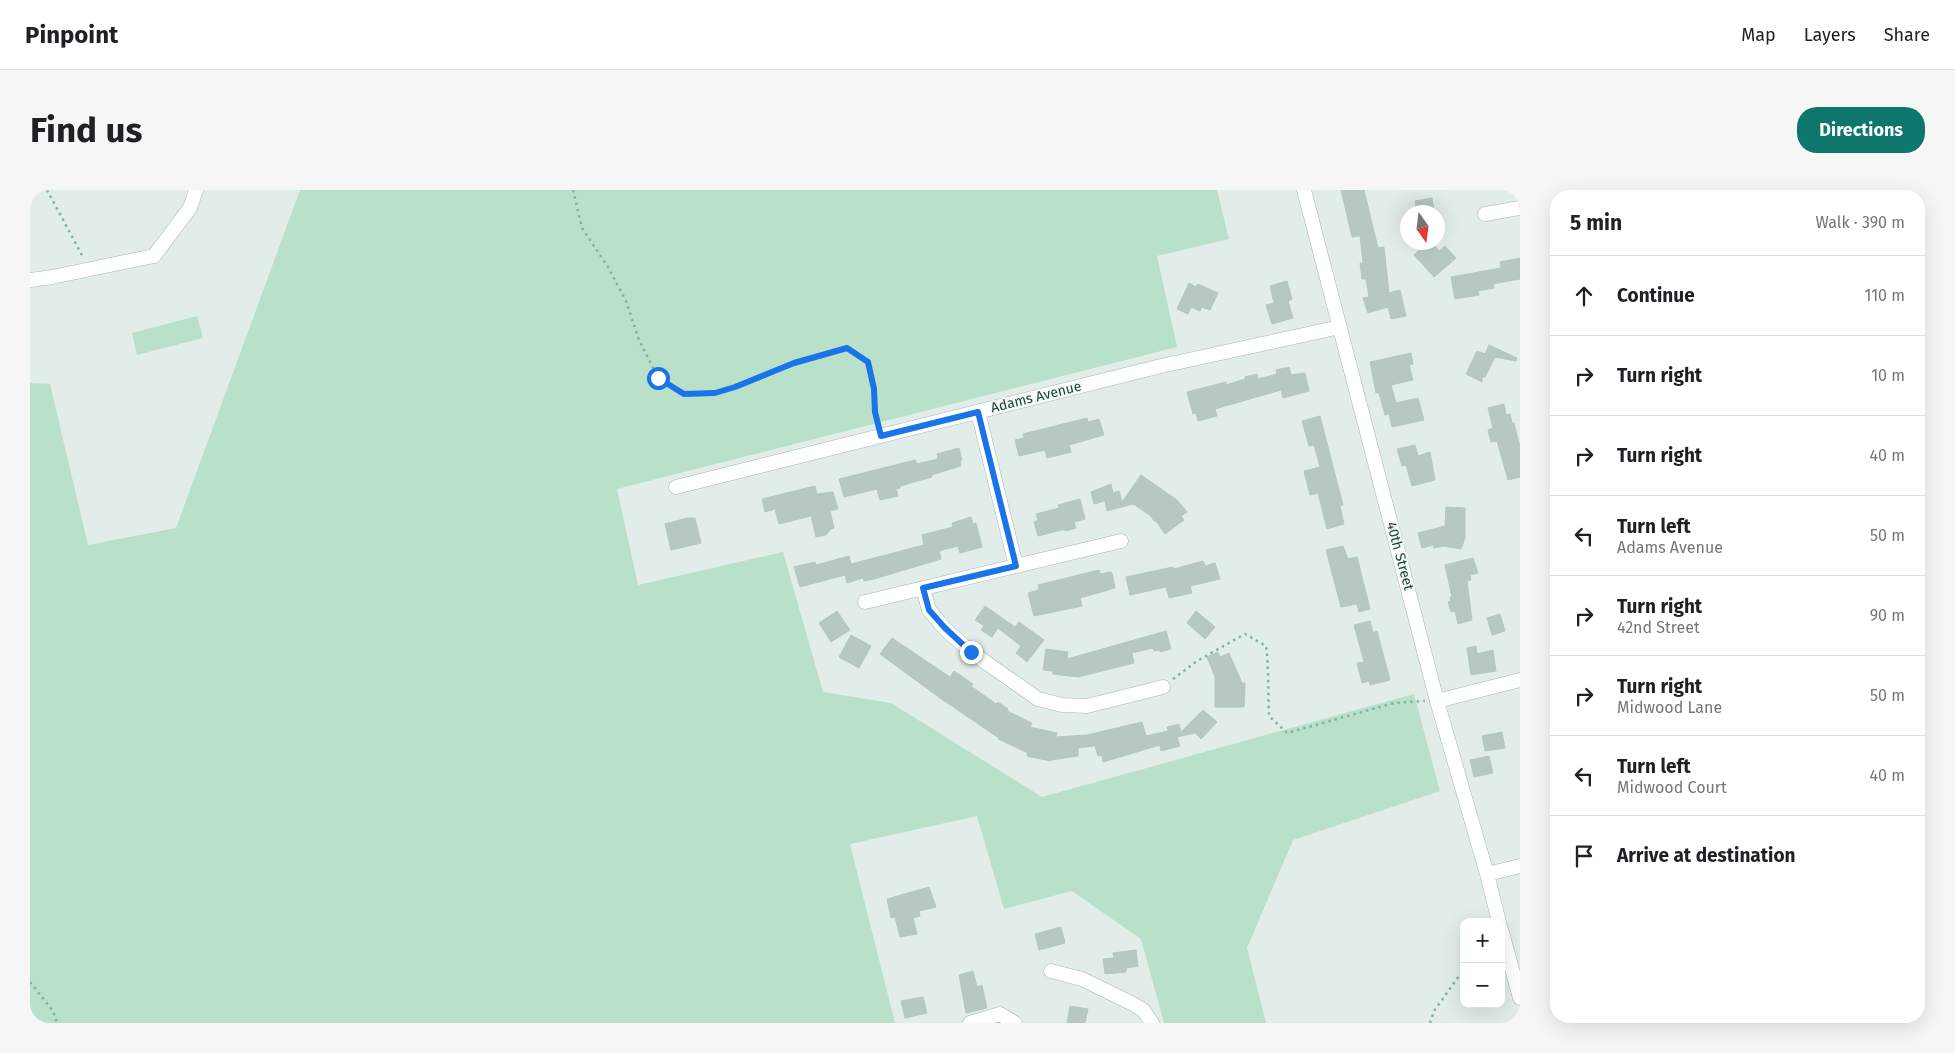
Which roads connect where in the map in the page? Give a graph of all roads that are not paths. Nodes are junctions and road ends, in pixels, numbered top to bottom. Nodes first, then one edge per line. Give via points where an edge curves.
1 (196, 190) edge
2 (1304, 190) edge
3 (1520, 208) edge
4 (1485, 214) dead end
5 (30, 280) edge
6 (1340, 327) junction
7 (978, 412) junction
8 (676, 487) dead end
9 (1121, 541) dead end
10 (1016, 566) junction
11 (923, 588) junction
12 (865, 602) dead end
13 (1520, 680) edge
14 (1163, 687) road end
15 (1437, 700) junction
16 (1520, 866) edge
17 (1487, 874) junction
18 (1498, 918) edge
19 (1505, 944) edge
20 (1051, 971) dead end
21 (1520, 998) edge
22 (970, 1023) edge
23 (1015, 1023) edge
24 (1152, 1023) edge

1 - 5 street via 190,208 154,256
2 - 6 street, 40th Street
3 - 4 street
6 - 7 street, Adams Avenue via 1161,366
6 - 15 street, 40th Street
7 - 8 street, Adams Avenue
7 - 10 street
9 - 10 street
10 - 11 street
11 - 12 street
11 - 14 street via 929,610 945,628 971,652 1038,699 1062,705 1087,706
13 - 15 street
15 - 17 street, 40th Street
16 - 17 street
17 - 18 street, 40th Street
19 - 21 street
20 - 24 street via 1082,979 1133,1004 1143,1010
22 - 23 street via 1000,1014

